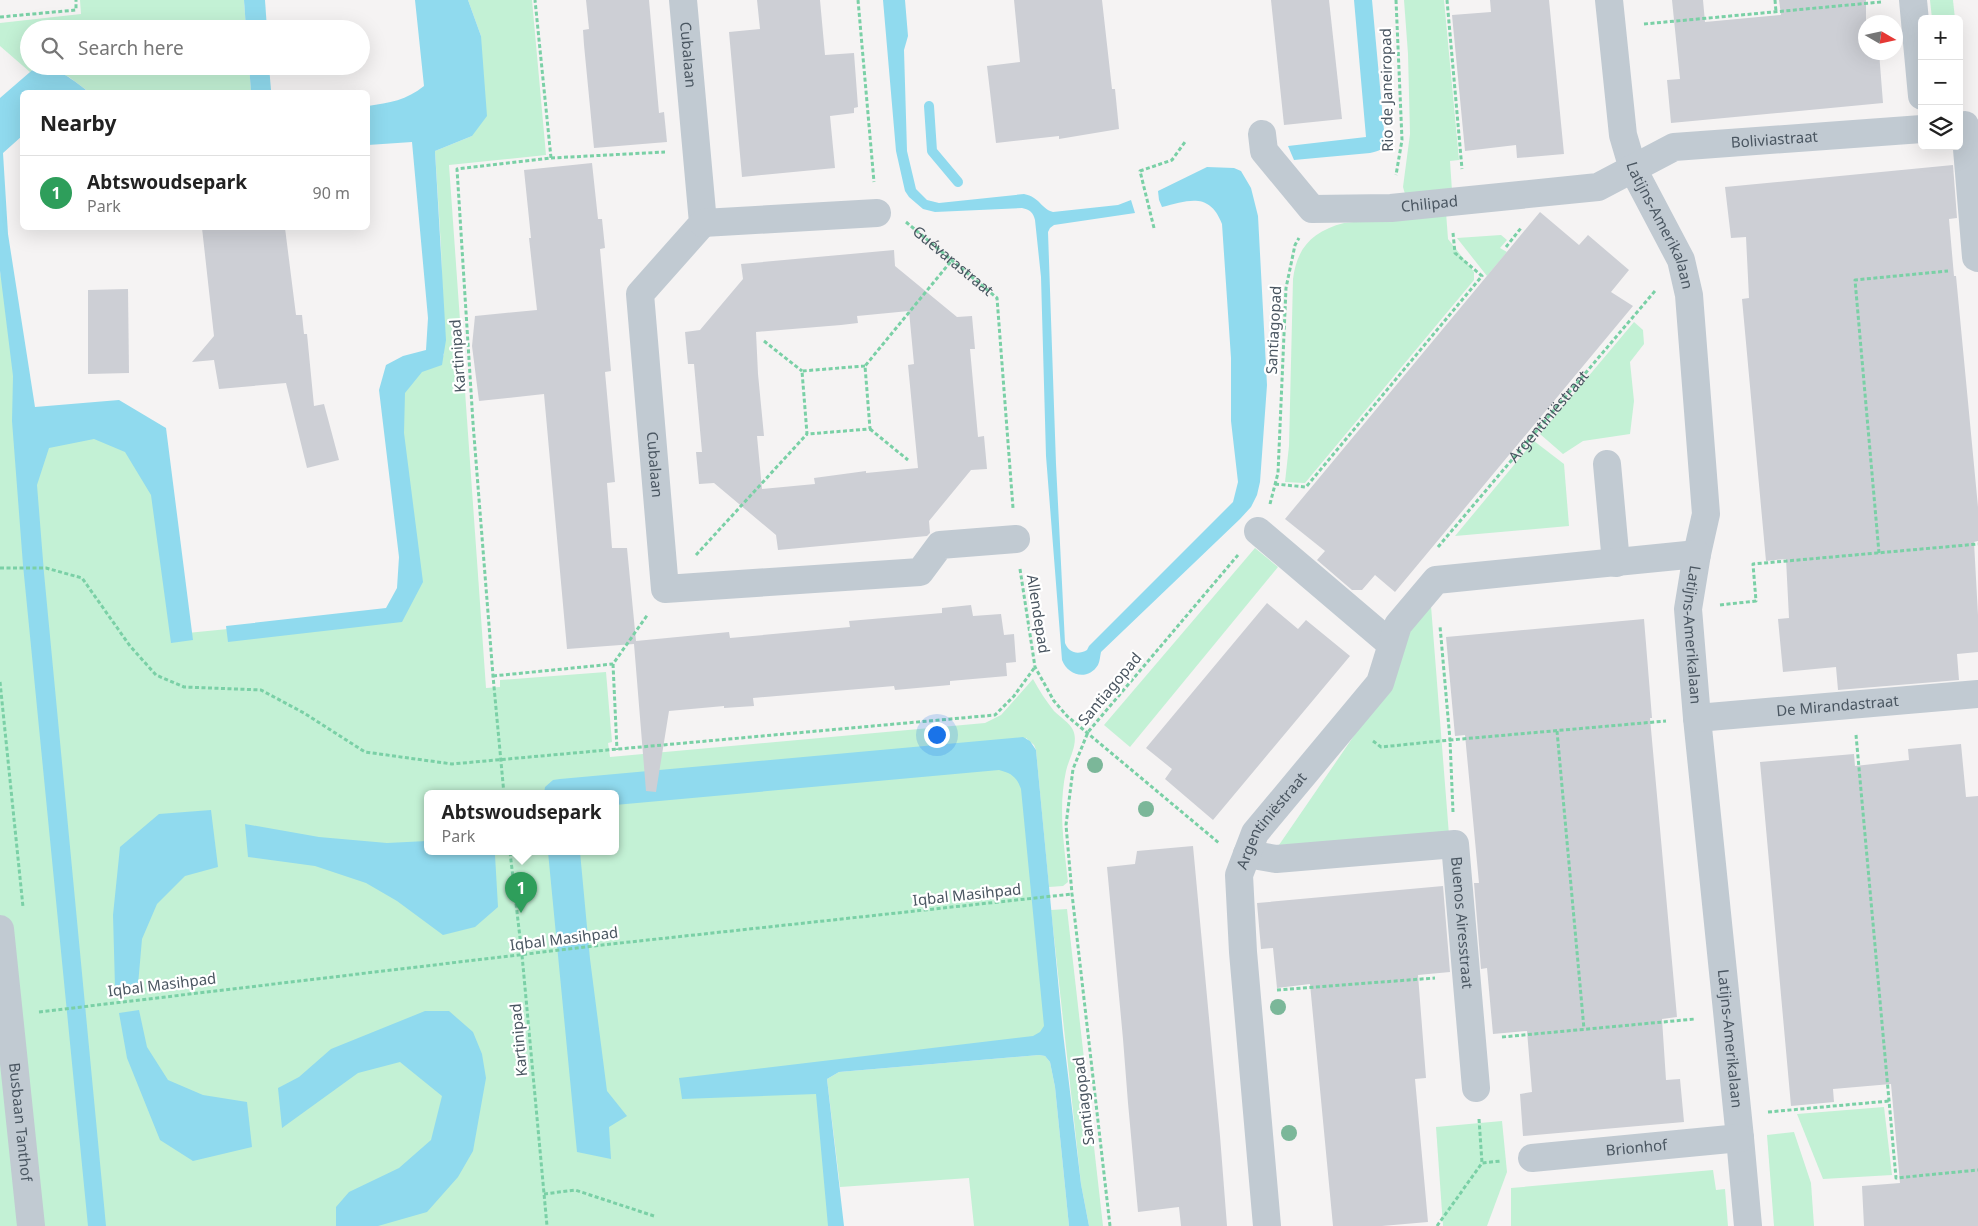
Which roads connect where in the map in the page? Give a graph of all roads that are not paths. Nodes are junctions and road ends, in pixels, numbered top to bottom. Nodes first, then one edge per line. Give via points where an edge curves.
1 (683, 0) edge
2 (1609, 0) edge
3 (1913, 0) edge
4 (1919, 60) edge
5 (1918, 129) edge
6 (1262, 134) dead end
7 (1963, 135) edge
8 (1633, 169) junction
9 (877, 213) road end
10 (703, 223) junction
11 (1978, 258) edge
12 (1607, 464) dead end
13 (1258, 531) road end
14 (1016, 539) road end
15 (1697, 554) junction
16 (1616, 563) junction
17 (1391, 644) junction
18 (1978, 694) edge
19 (1697, 718) junction
20 (1248, 854) junction
21 (0, 929) edge
22 (1476, 1088) road end
23 (1739, 1126) junction
24 (1532, 1158) road end
25 (31, 1226) edge
26 (1268, 1226) edge
27 (1748, 1226) edge

1 - 10 street, Cubalaan
2 - 8 street, Latijns-Amerikalaan via 1623,135
3 - 4 street
5 - 8 street, Boliviastraat via 1674,147
6 - 8 street, Chilipad via 1264,151 1312,209 1391,208 1598,188
7 - 11 street
8 - 15 street, Latijns-Amerikalaan via 1681,260 1689,294 1706,514
9 - 10 street
10 - 14 street, Cubalaan via 640,294 665,589 920,572 940,545
12 - 16 street
13 - 17 street
15 - 16 street
15 - 19 street, Latijns-Amerikalaan via 1688,609
16 - 17 street, Argentiniëstraat via 1436,580 1398,625
17 - 20 street, Argentiniëstraat via 1380,683 1255,834
18 - 19 street, De Mirandastraat
19 - 23 street, Latijns-Amerikalaan
20 - 22 street, Buenos Airesstraat via 1276,859 1455,844
20 - 26 street, Argentiniëstraat via 1239,875
21 - 25 street, Busbaan Tanthof
23 - 24 street, Brionhof
23 - 27 street, Latijns-Amerikalaan

